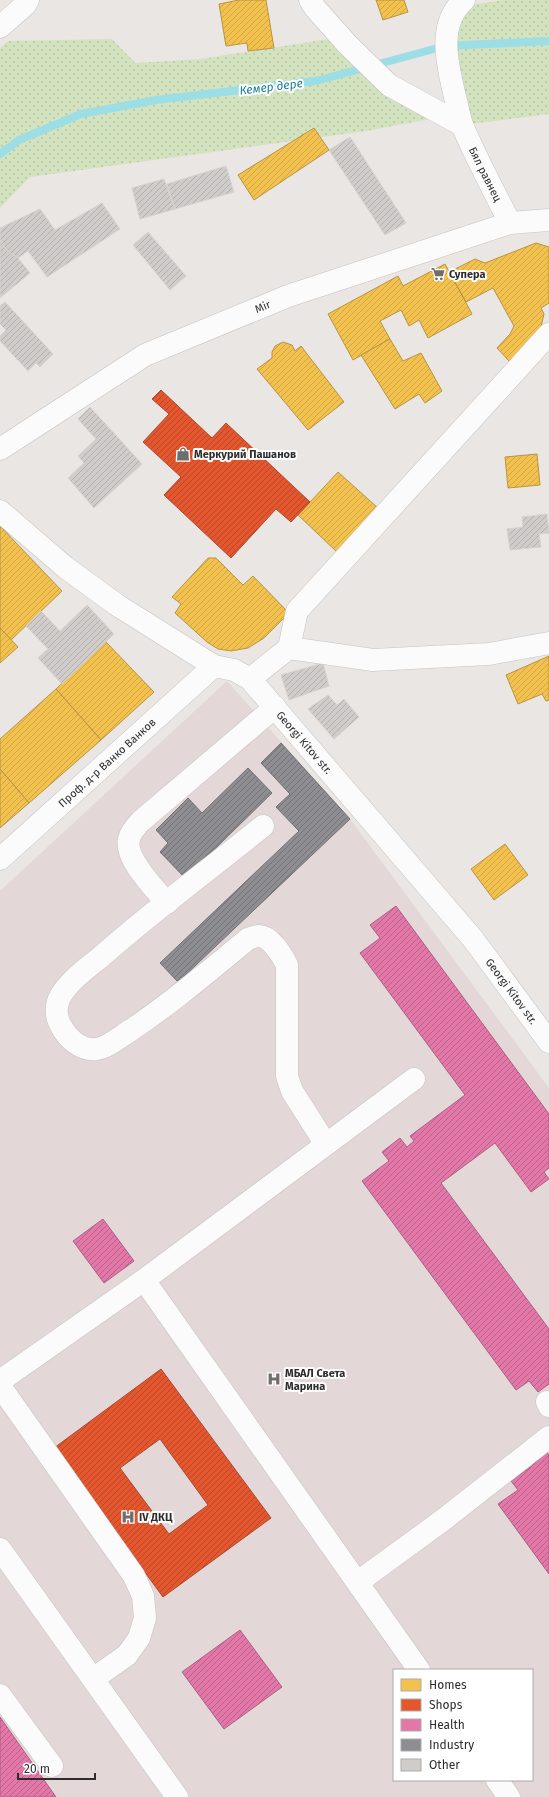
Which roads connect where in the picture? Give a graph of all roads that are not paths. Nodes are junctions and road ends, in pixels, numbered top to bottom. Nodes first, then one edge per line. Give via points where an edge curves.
1 (28, 0) edge
2 (310, 0) edge
3 (464, 0) edge
4 (0, 27) edge
5 (462, 125) junction
6 (549, 220) edge
7 (510, 223) junction
8 (549, 334) edge
9 (0, 449) edge
10 (0, 511) edge
11 (549, 643) edge
12 (289, 648) junction
13 (214, 666) junction
14 (250, 679) junction
15 (275, 707) junction
16 (263, 826) dead end
17 (0, 859) edge
18 (167, 903) junction
19 (549, 1042) edge
20 (414, 1079) dead end
21 (325, 1144) junction
22 (144, 1280) junction
23 (0, 1381) edge
24 (0, 1386) edge
25 (549, 1436) edge
26 (0, 1549) edge
27 (358, 1582) junction
28 (418, 1669) edge
29 (93, 1679) junction
30 (0, 1694) edge
31 (52, 1766) dead end
32 (498, 1781) edge
33 (177, 1797) edge
34 (509, 1797) edge

1 - 4 street
2 - 5 street via 347,44 389,85
3 - 5 street, Бял равнец via 456,7 445,46
5 - 7 street, Бял равнец
6 - 7 street, Mir
7 - 9 street, Mir via 288,296 145,355
8 - 12 street via 297,611
10 - 13 street, Georgi Kitov str. via 65,567 117,605
11 - 12 street via 489,654 373,660
12 - 14 street
13 - 14 street, Georgi Kitov str. via 234,670
13 - 17 street, Проф. д-р Ванко Ванков
14 - 15 street, Georgi Kitov str.
15 - 18 street via 132,830 128,841 130,853
15 - 19 street, Georgi Kitov str. via 473,939
16 - 18 street
18 - 21 street via 66,987 57,1009 58,1021 65,1034 84,1048 97,1049 108,1044 164,1008 248,939 258,936 267,939 287,965 287,1076 292,1091
20 - 21 street
21 - 22 street
22 - 23 street
22 - 27 street
24 - 29 street via 134,1576 143,1596 145,1618 139,1638 127,1655
25 - 27 street via 443,1520
26 - 29 street
27 - 28 street
29 - 33 street
30 - 31 street
32 - 34 street

